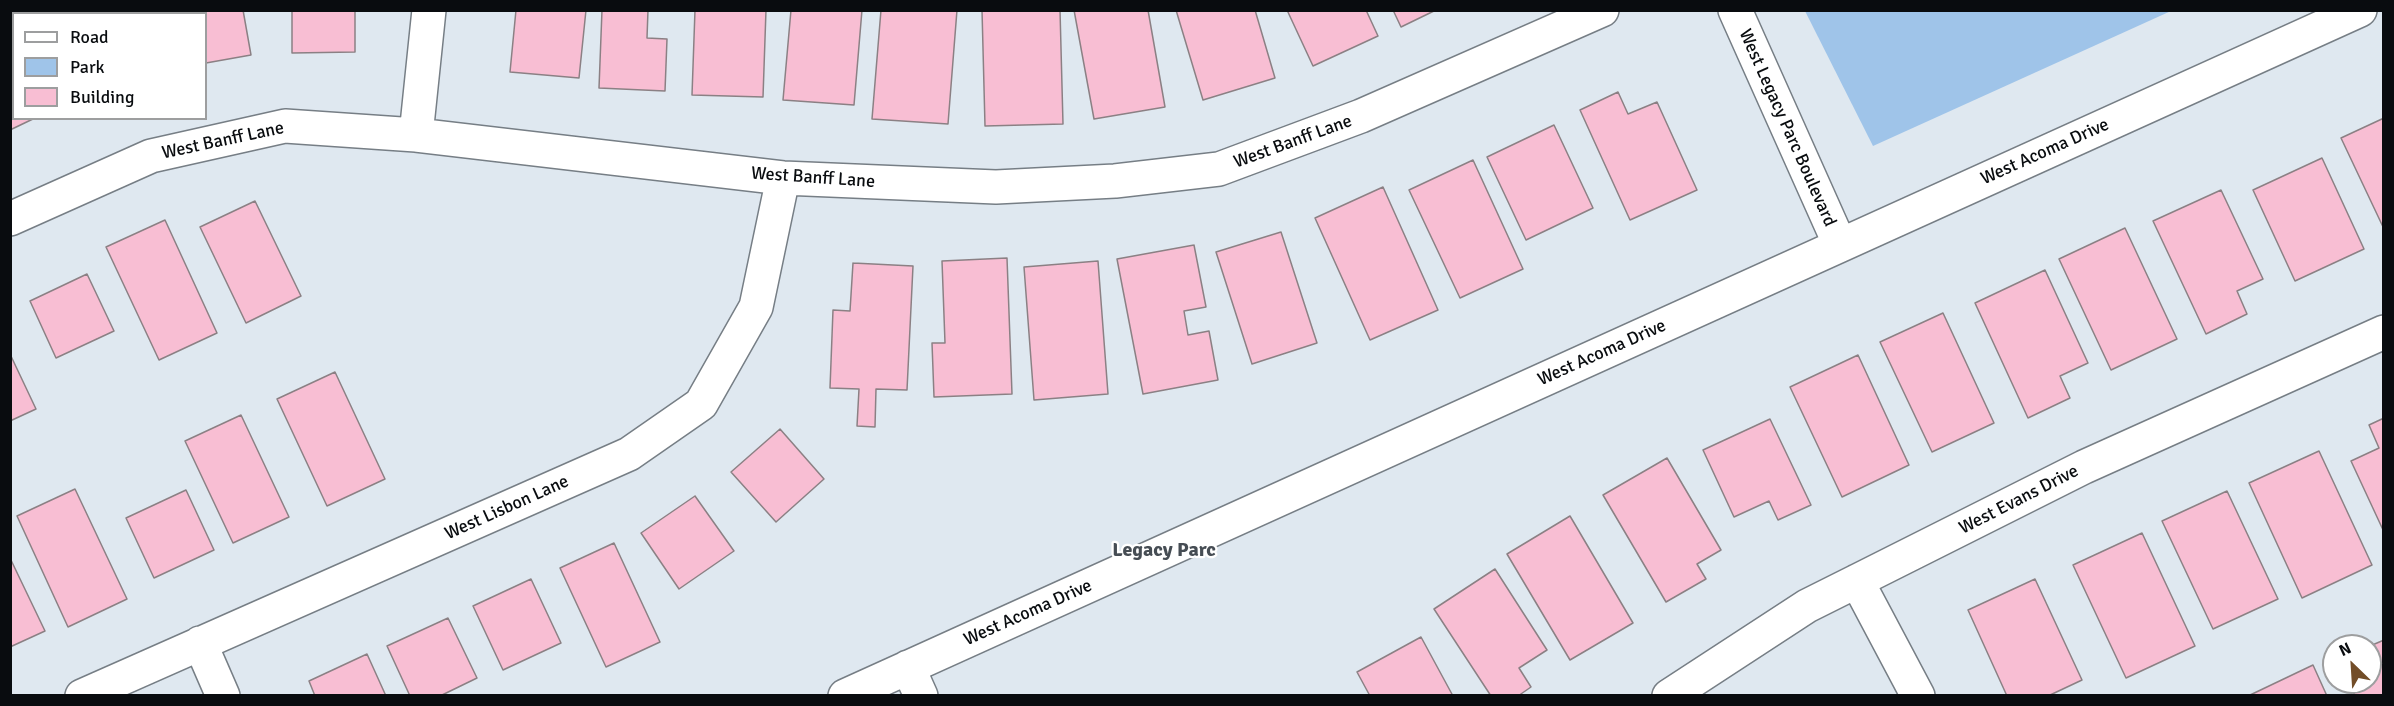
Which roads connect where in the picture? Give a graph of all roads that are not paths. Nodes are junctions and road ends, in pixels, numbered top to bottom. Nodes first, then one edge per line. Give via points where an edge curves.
1 (429, 10) edge
2 (1602, 10) edge
3 (1735, 10) edge
4 (2360, 10) edge
5 (416, 135) junction
6 (783, 178) junction
7 (10, 219) edge
8 (1840, 245) junction
9 (2384, 332) edge
10 (1857, 581) junction
11 (200, 643) junction
12 (915, 681) edge
13 (81, 696) edge
14 (223, 696) edge
15 (845, 696) edge
16 (1669, 696) edge
17 (1918, 696) edge

1 - 5 street
2 - 6 street, West Banff Lane via 1361,117 1219,170 1115,181 996,187
3 - 8 street, West Legacy Parc Boulevard
4 - 8 street, West Acoma Drive
5 - 6 street, West Banff Lane
5 - 7 street, West Banff Lane via 285,126 151,156
6 - 11 street, West Lisbon Lane via 756,307 701,404 629,454
8 - 12 street, West Acoma Drive
9 - 10 street, West Evans Drive via 2084,467
10 - 16 street, West Evans Drive via 1808,606
10 - 17 street
11 - 13 street, West Lisbon Lane
11 - 14 street
12 - 15 street, West Acoma Drive

